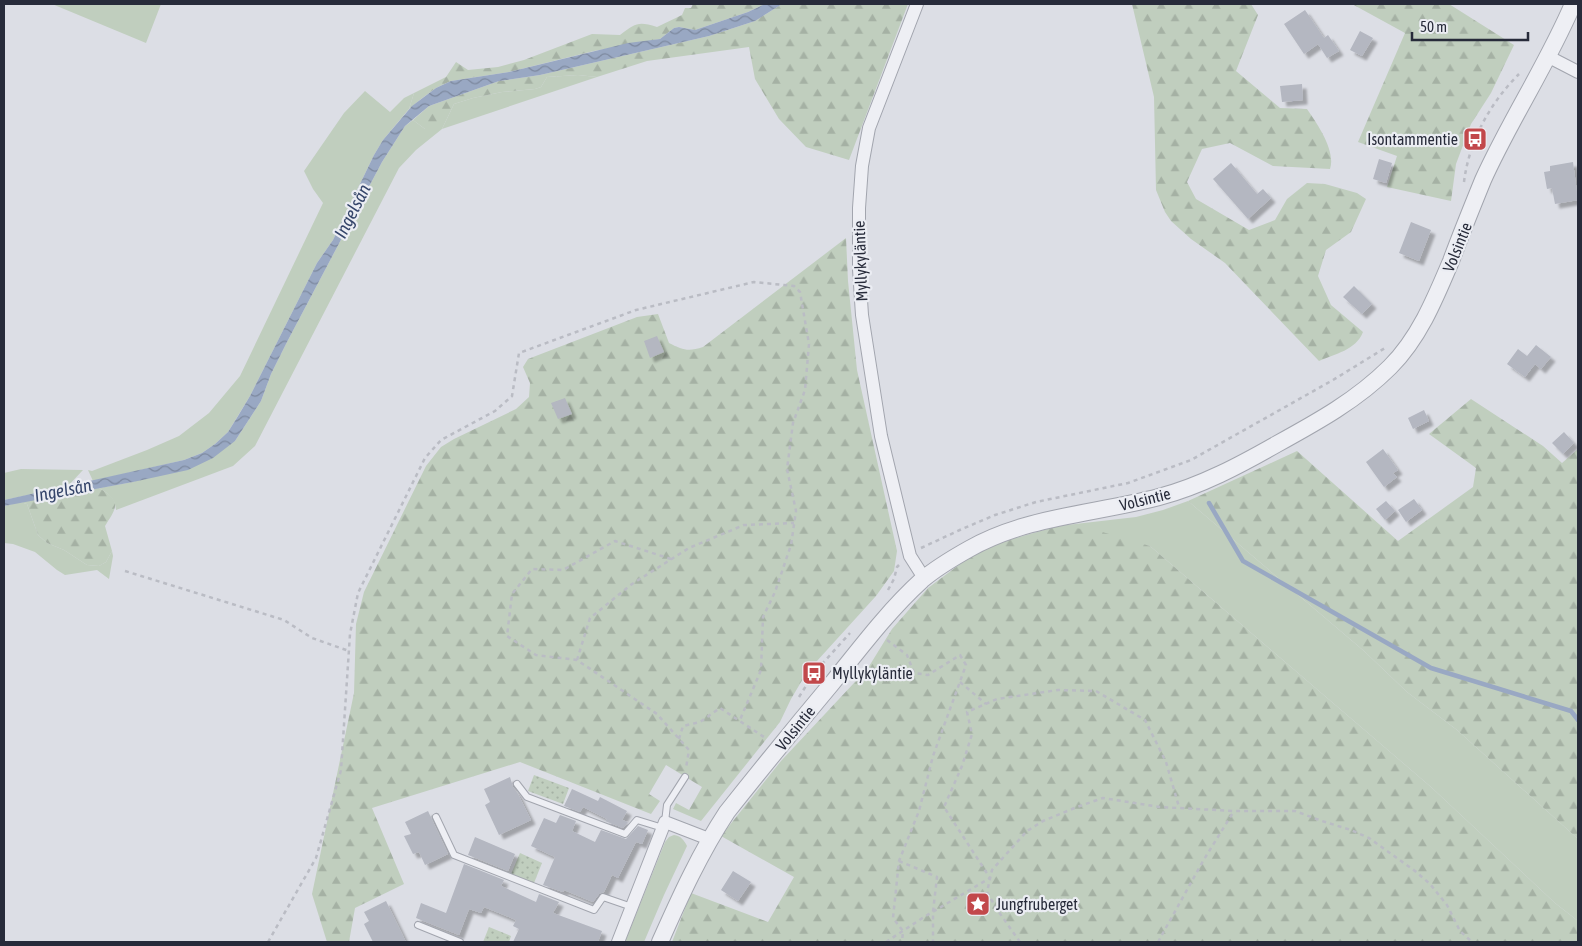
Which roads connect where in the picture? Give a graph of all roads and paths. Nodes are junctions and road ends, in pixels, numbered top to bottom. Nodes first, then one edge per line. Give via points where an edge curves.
1 (917, 4) edge
2 (1574, 4) edge
3 (1549, 57) junction
4 (1525, 68) dead end
5 (1578, 72) edge
6 (1464, 184) dead end
7 (1388, 346) dead end
8 (794, 523) junction
9 (910, 556) junction
10 (671, 559) junction
11 (125, 571) dead end
12 (924, 578) junction
13 (886, 638) dead end
14 (349, 651) junction
15 (577, 660) junction
16 (960, 682) junction
17 (986, 704) junction
18 (740, 720) junction
19 (679, 739) junction
20 (770, 741) dead end
21 (684, 776) joint
22 (517, 784) dead end
23 (1180, 807) junction
24 (1234, 811) junction
25 (436, 817) dead end
26 (664, 825) junction
27 (710, 839) junction
28 (898, 861) junction
29 (990, 878) junction
30 (632, 907) junction
31 (933, 912) junction
32 (418, 925) dead end
33 (904, 931) junction
34 (268, 942) edge
35 (460, 942) edge
36 (618, 942) edge
37 (660, 942) edge
38 (886, 942) edge
39 (902, 942) edge
40 (933, 942) edge
41 (1020, 942) edge
42 (1158, 942) edge
43 (1472, 942) edge

1 - 9 street, Myllykyläntie via 869,128 859,208 859,269 868,360 881,436
2 - 3 street, Volsintie
3 - 5 street
3 - 12 street, Volsintie via 1484,180 1426,318 1392,365 1369,387 1300,432 1199,484 1160,497 1030,524 971,548
4 - 6 path via 1494,102 1472,146
7 - 9 path via 1191,460 1128,483 1036,502 995,515
8 - 10 path via 744,525
8 - 14 path via 796,511 787,469 793,423 805,390 809,344 800,292 794,286 754,282 636,310 519,354 512,396 496,411 441,440 425,458 358,593
8 - 18 path via 791,545 775,592 762,617 761,670
9 - 12 street, Myllykyläntie
10 - 15 path via 632,584 590,618
10 - 15 path via 615,541 563,570 532,569 512,594 506,636 536,655
11 - 14 path via 284,620 312,638
12 - 27 street, Volsintie via 890,612 727,812
13 - 16 path via 907,655 914,673 928,675 960,655 966,665
14 - 34 path via 341,770 336,788 316,858
15 - 19 path via 657,714
16 - 17 path
16 - 28 path via 933,756 919,811
17 - 23 path via 997,699 1058,690 1096,691 1145,720 1166,762
17 - 29 path via 967,712 972,734 944,807
18 - 19 path via 720,708 700,722 684,726
18 - 20 path
19 - 21 path via 689,750
21 - 26 lane via 667,805
22 - 26 lane via 527,797 625,834 637,820
23 - 24 path
23 - 29 path via 1103,798 1077,807 1027,831 992,870
24 - 42 path
24 - 43 path via 1295,811 1369,838 1430,884 1447,905 1460,931
25 - 30 lane via 454,855 594,910 603,897
26 - 27 street
26 - 30 street
27 - 37 street, Volsintie
28 - 31 path via 937,877
28 - 33 path via 893,918
29 - 31 path
29 - 41 path via 987,892
30 - 36 street
31 - 33 path
31 - 40 path
32 - 35 lane
33 - 38 path
33 - 39 path

